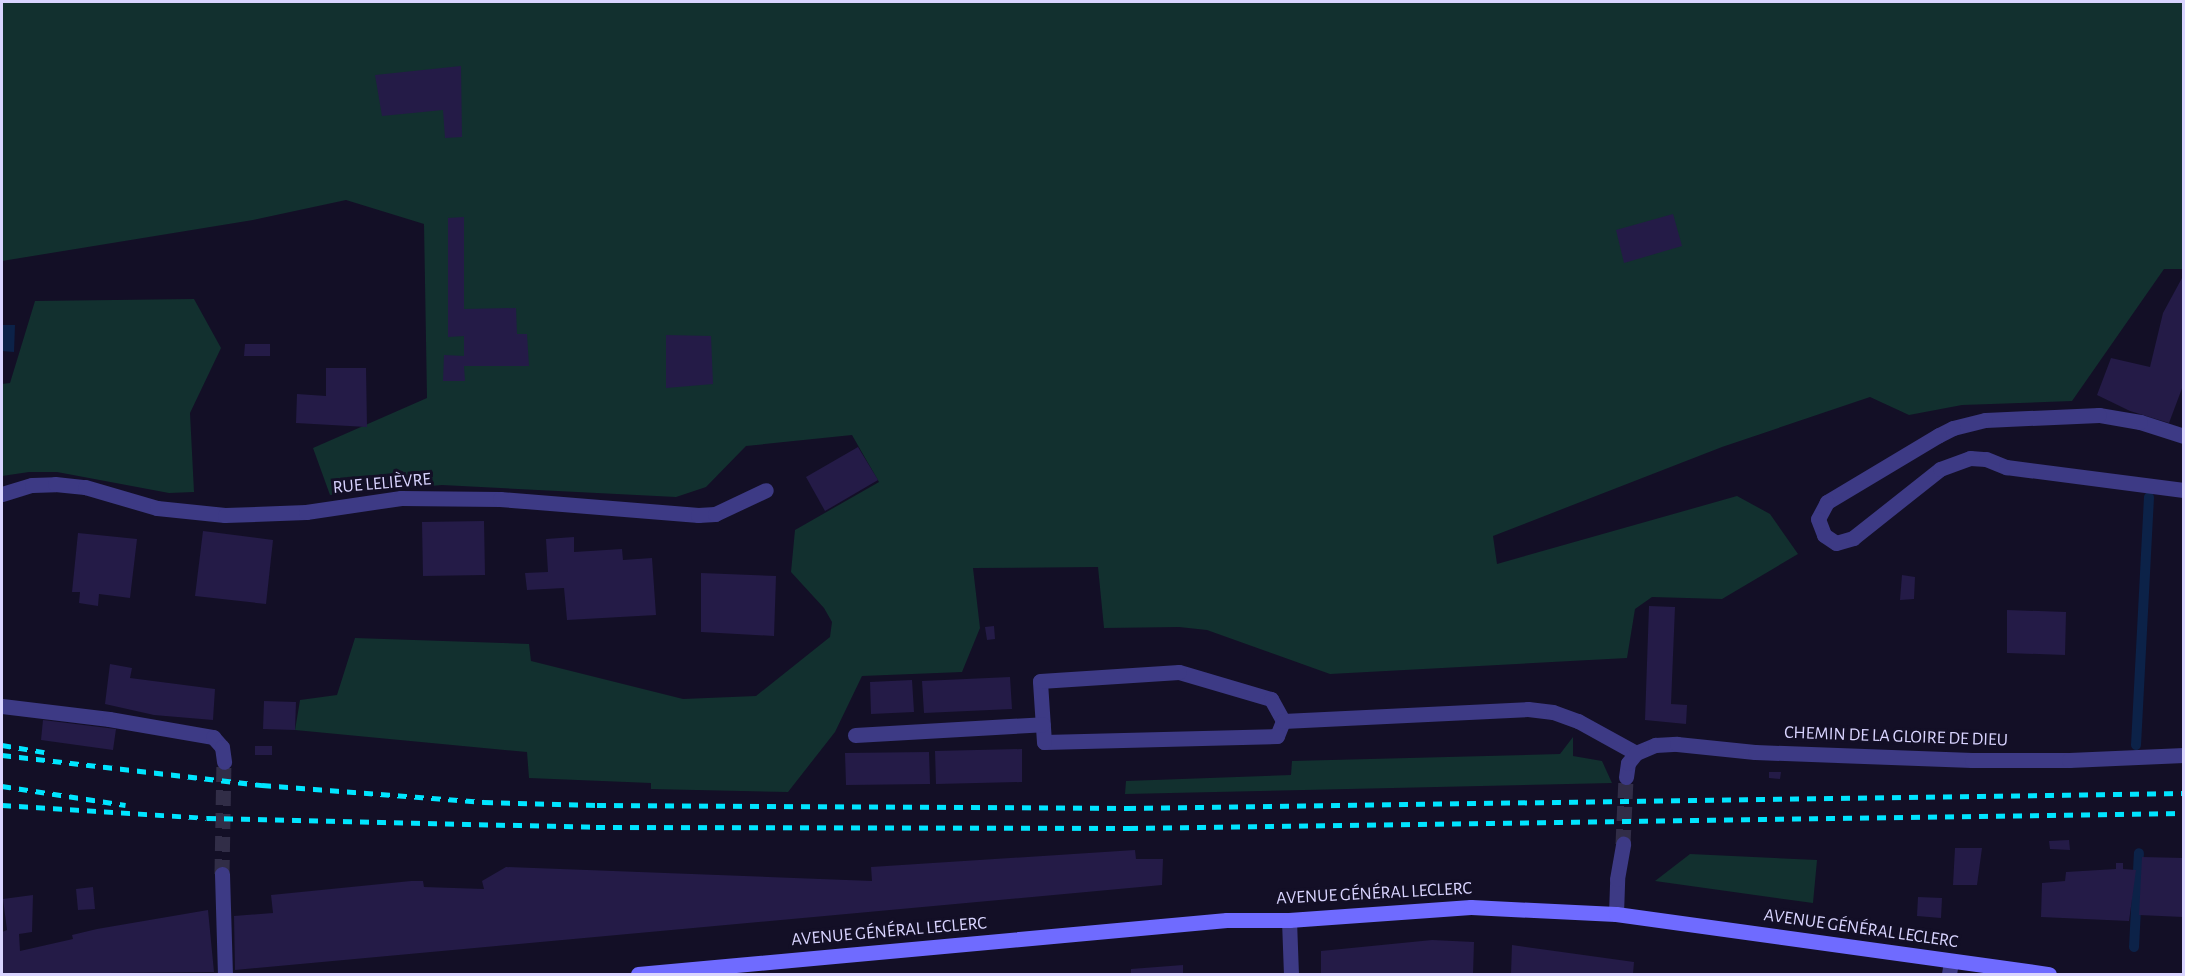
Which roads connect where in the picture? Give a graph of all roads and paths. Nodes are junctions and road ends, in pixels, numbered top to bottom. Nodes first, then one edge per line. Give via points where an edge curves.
1 (2184, 436) edge
2 (766, 490) dead end
3 (2184, 490) edge
4 (2, 494) edge
5 (2, 706) edge
6 (1283, 720) junction
7 (1043, 724) junction
8 (855, 735) dead end
9 (1636, 753) junction
10 (2184, 754) edge
11 (224, 762) tunnel mouth
12 (1626, 777) tunnel mouth
13 (1623, 844) tunnel mouth
14 (222, 874) tunnel mouth
15 (1616, 914) junction
16 (1289, 920) junction
17 (1950, 968) edge
18 (700, 971) edge
19 (225, 975) edge
20 (638, 975) edge
21 (1292, 975) edge
22 (2049, 975) edge

1 - 3 street via 2140,422 2099,415 1985,420 1939,435 1827,502 1818,519 1824,535 1836,543 1853,538 1940,469 1970,458 2006,467
2 - 4 street, RUE LELIÈVRE via 714,514 698,515 500,499 401,498 306,512 225,515 157,508 85,487 55,484 32,485
5 - 11 street via 213,737 222,747
6 - 7 street via 1277,736 1044,742
6 - 7 street via 1271,699 1179,672 1040,681
6 - 9 street via 1536,710 1578,721
7 - 8 street
9 - 10 street, CHEMIN DE LA GLOIRE DE DIEU via 1655,745 1677,744 1755,752 1972,760
9 - 12 street via 1628,762
13 - 15 street
14 - 19 street
15 - 16 main road, AVENUE GÉNÉRAL LECLERC via 1471,907
15 - 17 main road, AVENUE GÉNÉRAL LECLERC
16 - 18 main road, AVENUE GÉNÉRAL LECLERC via 1215,921
16 - 21 street
17 - 22 main road, AVENUE GÉNÉRAL LECLERC
18 - 20 main road, AVENUE GÉNÉRAL LECLERC

